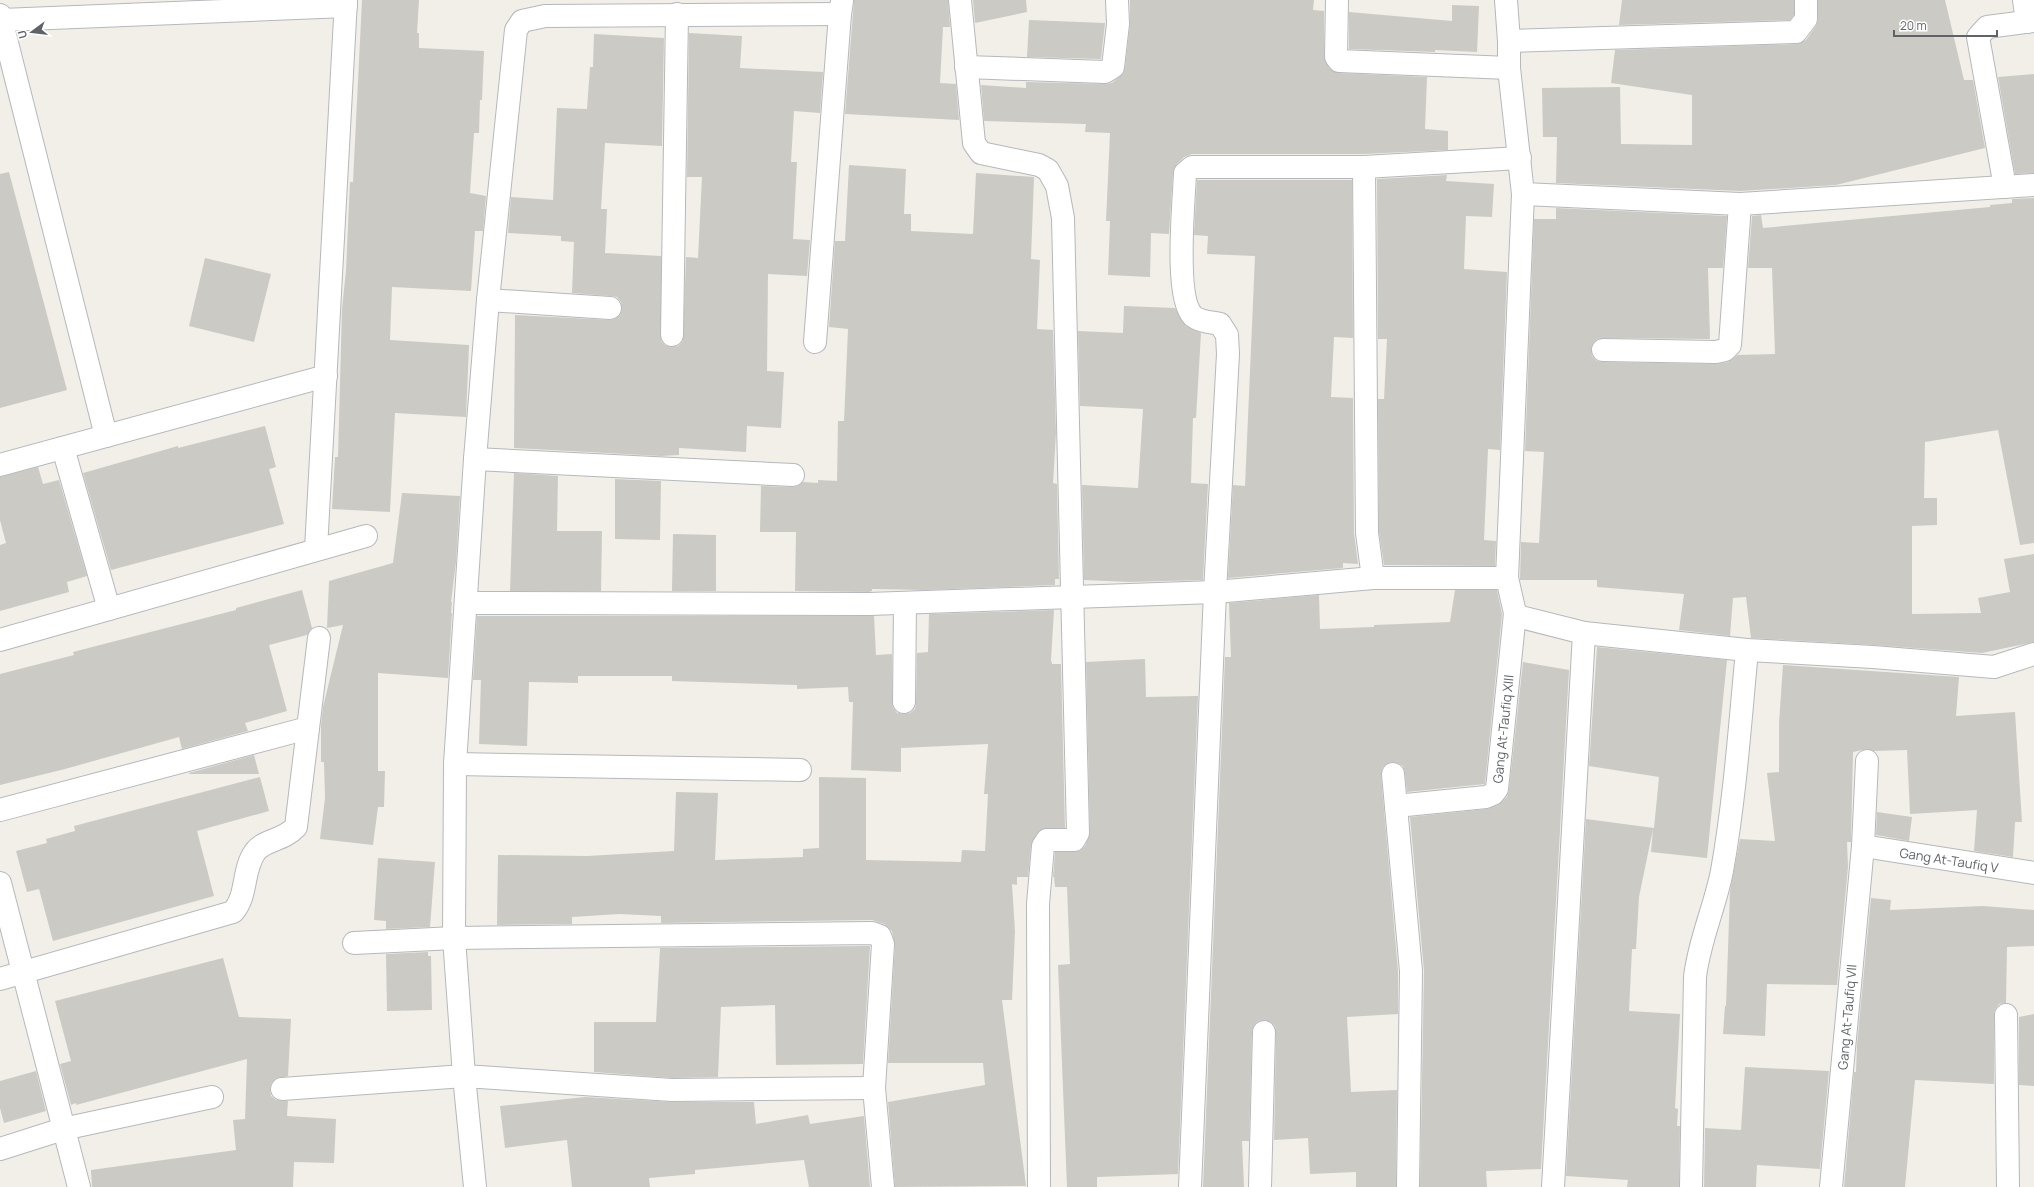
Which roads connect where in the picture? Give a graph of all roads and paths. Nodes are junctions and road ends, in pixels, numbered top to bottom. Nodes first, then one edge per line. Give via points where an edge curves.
1 (960, 0) edge
2 (1117, 0) edge
3 (1337, 0) edge
4 (1506, 0) edge
5 (1806, 0) edge
6 (2024, 0) edge
7 (346, 3) edge
8 (841, 7) edge
9 (677, 14) junction
10 (1, 18) edge
11 (2030, 22) edge
12 (1509, 41) junction
13 (966, 67) junction
14 (1509, 68) junction
15 (1520, 158) junction
16 (1364, 167) junction
17 (2034, 185) edge
18 (2005, 187) junction
19 (1523, 194) junction
20 (1740, 204) junction
21 (488, 300) junction
22 (610, 308) dead end
23 (672, 335) dead end
24 (815, 342) dead end
25 (1603, 350) dead end
26 (326, 376) junction
27 (106, 436) junction
28 (63, 448) junction
29 (475, 459) junction
30 (0, 465) edge
31 (793, 475) dead end
32 (366, 536) dead end
33 (316, 550) junction
34 (1373, 578) junction
35 (1507, 578) junction
36 (1215, 592) junction
37 (1071, 596) junction
38 (905, 602) junction
39 (466, 603) junction
40 (110, 609) junction
41 (1515, 613) junction
42 (1584, 633) junction
43 (319, 638) dead end
44 (0, 640) edge
45 (1747, 650) junction
46 (2034, 654) edge
47 (904, 702) dead end
48 (308, 728) junction
49 (1867, 761) dead end
50 (455, 764) junction
51 (800, 770) dead end
52 (1393, 774) dead end
53 (1396, 806) junction
54 (0, 810) edge
55 (1863, 846) junction
56 (2034, 873) edge
57 (0, 883) edge
58 (454, 938) junction
59 (354, 943) dead end
60 (24, 972) junction
61 (0, 979) edge
62 (2006, 1015) dead end
63 (1264, 1032) dead end
64 (464, 1076) junction
65 (874, 1088) junction
66 (282, 1089) dead end
67 (212, 1097) dead end
68 (63, 1129) junction
69 (0, 1149) edge
70 (80, 1187) edge
71 (476, 1187) edge
72 (883, 1187) edge
73 (1039, 1187) edge
74 (1190, 1187) edge
75 (1260, 1187) edge
76 (1408, 1187) edge
77 (1553, 1187) edge
78 (1691, 1187) edge
79 (1831, 1187) edge
80 (2008, 1187) edge

1 - 13 street
2 - 13 street via 1118,24 1113,67 1105,72
3 - 14 street via 1336,57 1339,61
4 - 12 street, Gang At-Taufiq XIII
5 - 12 street via 1806,19 1796,32
6 - 11 street
7 - 10 street
7 - 26 street
8 - 9 street
8 - 24 street
9 - 21 street via 545,16 522,21 516,30
9 - 23 street
10 - 27 street
11 - 18 street via 1987,27 1978,37
12 - 14 street, Gang At-Taufiq XIII
13 - 37 street via 974,143 981,153 1039,165 1048,170 1057,186 1063,218
14 - 15 street, Gang At-Taufiq XIII
15 - 16 street
15 - 19 street, Gang At-Taufiq XIII
16 - 34 street via 1367,533
16 - 36 street via 1192,167 1185,173 1181,275 1187,308 1198,319 1220,324 1227,335
17 - 18 street
18 - 20 street
19 - 20 street
19 - 35 street, Gang At-Taufiq XIII
20 - 25 street via 1730,345 1725,350 1716,352
21 - 22 street
21 - 29 street
26 - 27 street
26 - 33 street
27 - 28 street
28 - 30 street
28 - 40 street
29 - 31 street
29 - 39 street
32 - 33 street
33 - 40 street
34 - 35 street
34 - 36 street
35 - 41 street, Gang At-Taufiq XIII
36 - 37 street
36 - 74 street
37 - 38 street
37 - 73 street via 1078,833 1074,840 1047,840 1043,846 1038,904
38 - 39 street
38 - 47 street
39 - 50 street
40 - 44 street
41 - 42 street via 1521,617
41 - 53 street, Gang At-Taufiq XIII via 1497,789 1486,797
42 - 45 street
42 - 77 street
43 - 48 street
45 - 46 street via 1994,667
45 - 78 street via 1734,790 1723,865 1697,959 1695,977
48 - 54 street
48 - 60 street via 296,827 283,838 260,845 256,850 250,859 241,901 233,912
49 - 55 street, Gang At-Taufiq VII
50 - 51 street
50 - 58 street
52 - 53 street
53 - 76 street via 1411,971
55 - 56 street, Gang At-Taufiq V
55 - 79 street, Gang At-Taufiq VII
57 - 60 street
58 - 59 street
58 - 64 street
58 - 65 street via 872,933 880,936 883,944
60 - 61 street
60 - 68 street
62 - 80 street
63 - 75 street
64 - 65 street via 672,1090
64 - 66 street
64 - 71 street
65 - 72 street
67 - 68 street
68 - 69 street
68 - 70 street

